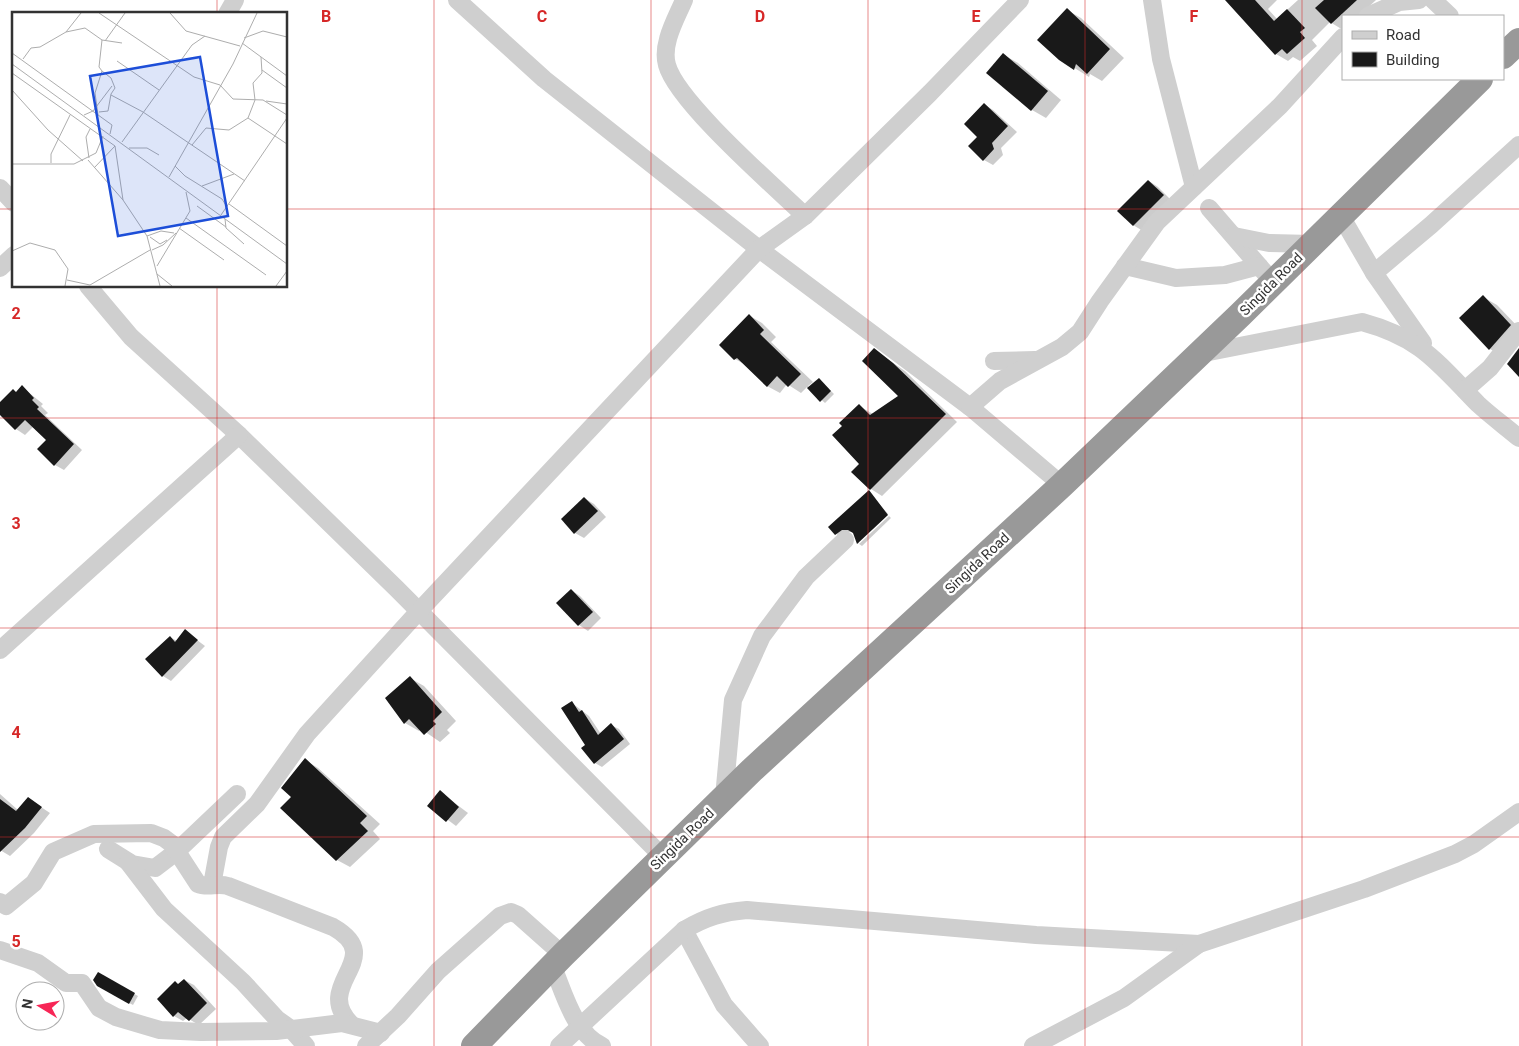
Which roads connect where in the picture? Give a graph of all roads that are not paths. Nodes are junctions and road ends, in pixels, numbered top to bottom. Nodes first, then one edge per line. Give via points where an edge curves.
1 (234, 0) edge
2 (457, 0) edge
3 (684, 0) edge
4 (1020, 0) edge
5 (1152, 0) edge
6 (1419, 0) edge
7 (1433, 0) edge
8 (229, 12) edge
9 (1370, 15) edge
10 (1449, 15) edge
11 (1342, 38) edge
12 (1519, 41) edge
13 (1504, 55) edge
14 (1479, 80) edge
15 (1519, 145) edge
16 (1194, 187) junction
17 (0, 188) edge
18 (12, 201) edge
19 (1209, 208) dead end
20 (804, 216) junction
21 (1341, 216) junction
22 (1234, 236) junction
23 (1312, 244) junction
24 (759, 250) junction
25 (12, 257) edge
26 (1125, 266) junction
27 (0, 268) edge
28 (1374, 273) junction
29 (1266, 274) junction
30 (90, 288) edge
31 (1519, 331) edge
32 (1199, 354) junction
33 (1436, 359) junction
34 (1035, 360) junction
35 (994, 361) dead end
36 (1465, 390) junction
37 (970, 407) junction
38 (239, 435) junction
39 (1519, 438) edge
40 (1062, 485) junction
41 (845, 540) dead end
42 (419, 611) junction
43 (0, 650) edge
44 (237, 794) dead end
45 (724, 797) junction
46 (1519, 812) edge
47 (108, 849) dead end
48 (176, 852) junction
49 (664, 857) junction
50 (128, 862) junction
51 (212, 885) junction
52 (0, 902) edge
53 (684, 930) junction
54 (1199, 944) junction
55 (0, 950) edge
56 (558, 961) junction
57 (351, 1024) junction
58 (578, 1026) junction
59 (291, 1029) junction
60 (381, 1033) junction
61 (306, 1046) edge
62 (366, 1046) edge
63 (474, 1046) edge
64 (559, 1046) edge
65 (602, 1046) edge
66 (760, 1046) edge
67 (1034, 1046) edge

1 - 8 street
2 - 24 street via 544,79
3 - 20 street via 666,49 672,78 719,132
4 - 20 street
5 - 16 street via 1163,68
6 - 9 street via 1399,2
7 - 10 street
11 - 16 street via 1280,106
12 - 13 highway
14 - 21 highway, Singida Road
15 - 28 street
16 - 26 street via 1158,222
17 - 18 street
19 - 22 street
20 - 24 street
21 - 23 highway, Singida Road
21 - 28 street
22 - 23 street via 1269,243
22 - 29 street
23 - 29 highway, Singida Road
24 - 37 street
24 - 42 street
25 - 27 street
26 - 29 street via 1176,278
26 - 34 street via 1080,332 1062,347
28 - 33 street via 1409,326
29 - 32 highway, Singida Road
30 - 38 street via 132,337
31 - 36 street via 1490,368
32 - 33 street via 1362,322 1407,338
32 - 40 highway, Singida Road
33 - 36 street
34 - 35 street
34 - 37 street via 1000,381
36 - 39 street
37 - 40 street
38 - 42 street
38 - 43 street
40 - 45 highway, Singida Road
41 - 45 street via 806,577 762,636 733,700
42 - 49 street
42 - 51 street via 307,734 257,804 226,833 219,847
44 - 48 street
45 - 49 highway, Singida Road
46 - 54 street via 1455,854 1364,889
47 - 50 street
48 - 50 street via 155,868
48 - 51 street via 198,884 203,887
48 - 52 street via 164,838 151,834 94,834 53,852 34,883 6,906
49 - 56 highway, Singida Road
50 - 59 street via 164,909
51 - 57 street via 228,886 348,936 355,948 339,1003 342,1014
53 - 54 street via 704,918 747,910 1036,935
53 - 58 street
53 - 66 street via 724,1005
54 - 67 street via 1124,998
55 - 59 street via 38,963 66,983 82,983 99,1008 146,1026 177,1032
56 - 58 street
56 - 60 street via 518,915 511,912 500,916 438,970
56 - 63 highway, Singida Road
57 - 59 street
57 - 60 street
58 - 64 street
58 - 65 street
59 - 61 street
60 - 62 street

